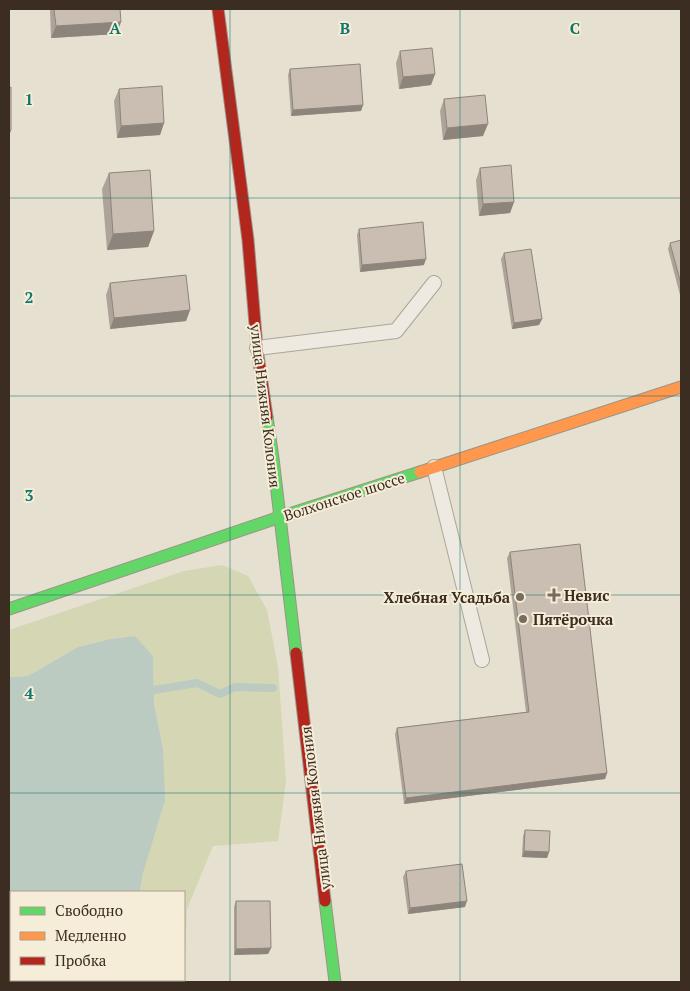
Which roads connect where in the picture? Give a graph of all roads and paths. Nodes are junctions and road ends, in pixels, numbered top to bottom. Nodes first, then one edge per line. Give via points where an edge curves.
1 (218, 9) edge
2 (434, 283) dead end
3 (257, 348) junction
4 (681, 388) edge
5 (434, 467) junction
6 (280, 517) junction
7 (9, 609) edge
8 (482, 660) dead end
9 (335, 982) edge

1 - 3 main road, улица Нижняя Колония via 248,240
2 - 3 lane via 396,331
3 - 6 main road, улица Нижняя Колония
4 - 5 main road, Волхонское шоссе
5 - 6 main road, Волхонское шоссе
5 - 8 lane
6 - 7 main road, Волхонское шоссе
6 - 9 main road, улица Нижняя Колония

